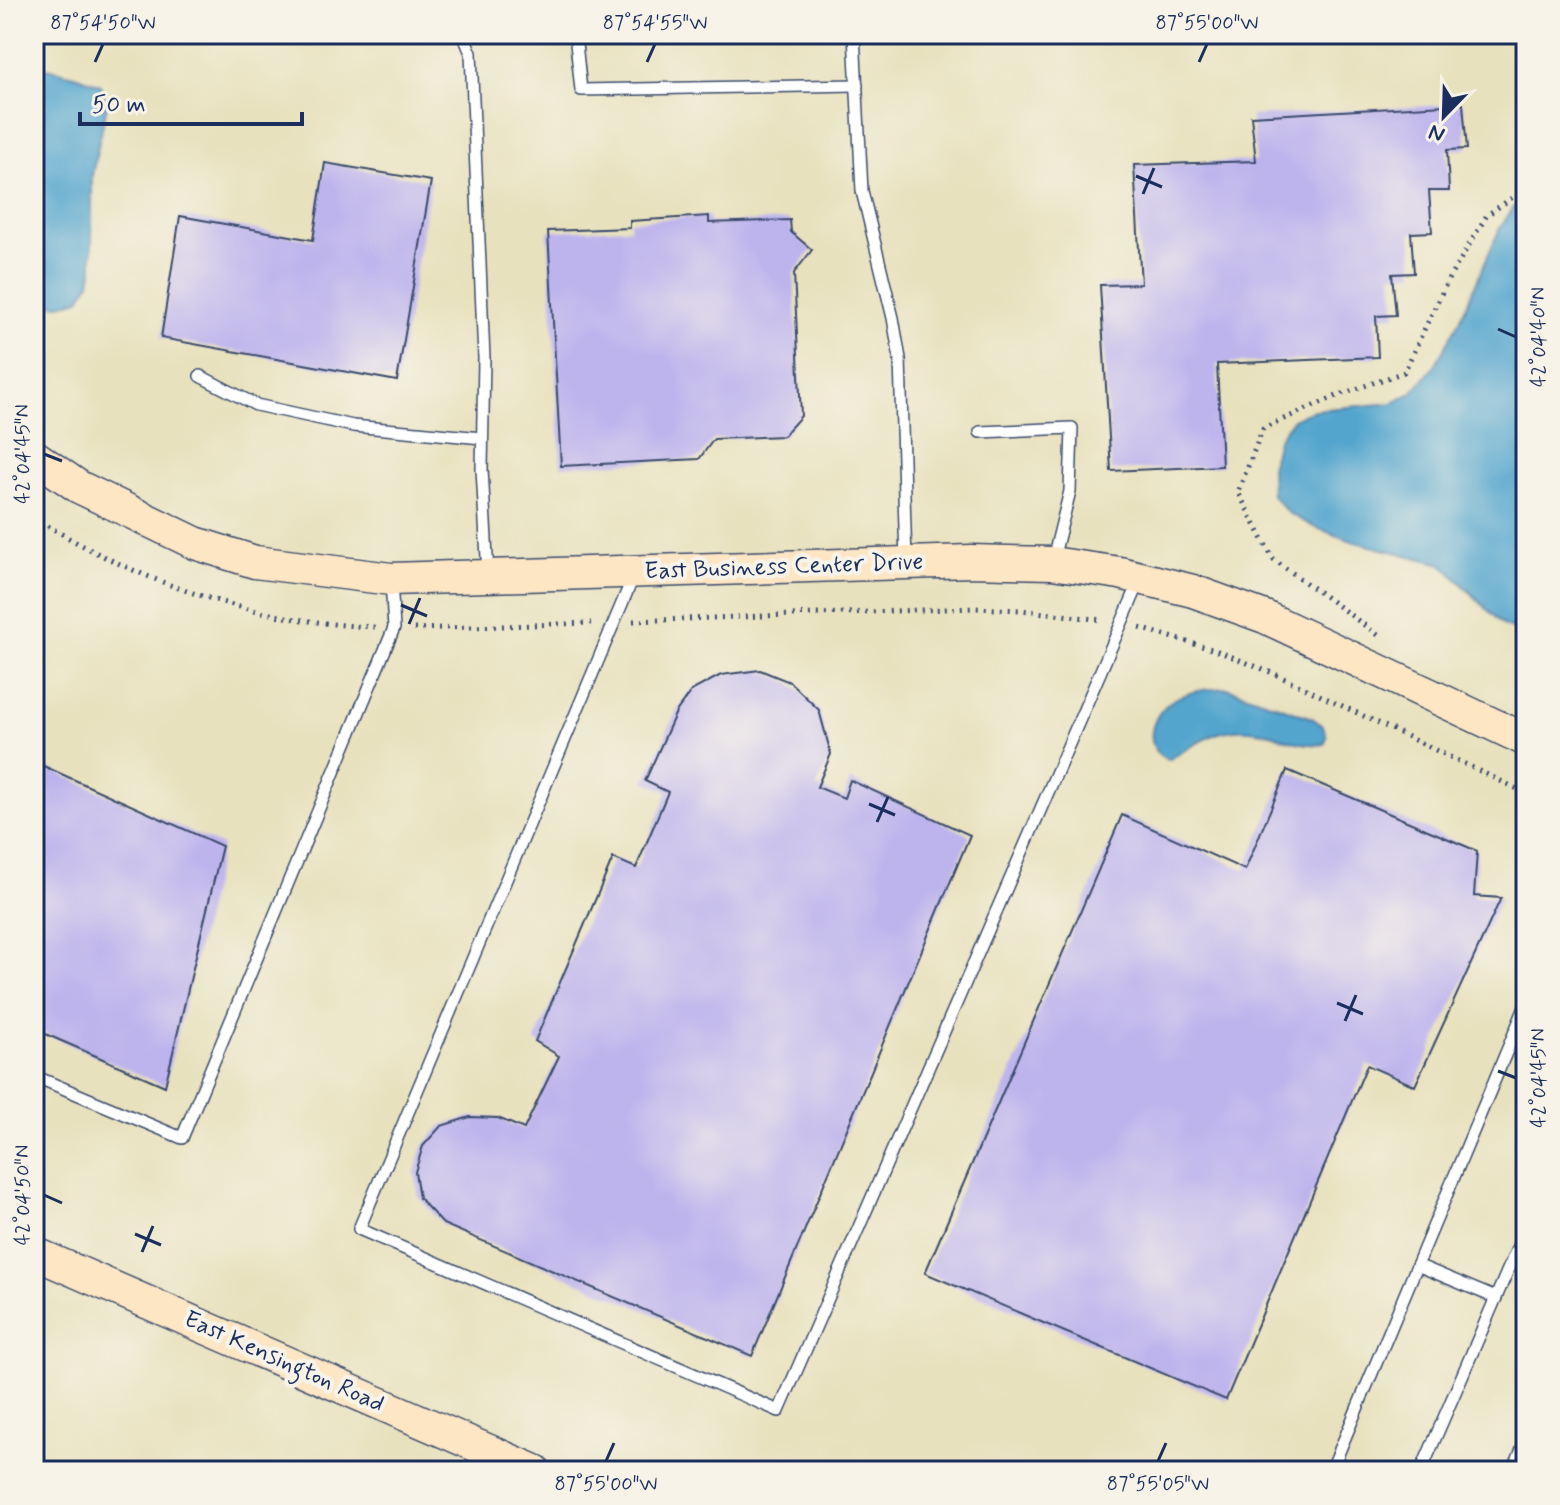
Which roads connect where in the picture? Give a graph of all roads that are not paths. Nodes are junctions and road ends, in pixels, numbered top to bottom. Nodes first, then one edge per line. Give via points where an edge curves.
1 (463, 34) edge
2 (575, 34) edge
3 (854, 34) edge
4 (857, 85) junction
5 (200, 376) dead end
6 (980, 432) dead end
7 (482, 438) junction
8 (38, 470) edge
9 (906, 563) junction
10 (1052, 563) junction
11 (636, 571) junction
12 (488, 576) junction
13 (1141, 578) junction
14 (391, 579) junction
15 (1526, 740) edge
16 (1526, 1005) edge
17 (34, 1076) edge
18 (1526, 1228) edge
19 (34, 1253) edge
20 (1417, 1265) junction
21 (1496, 1298) junction
22 (1526, 1440) edge
23 (535, 1471) edge
24 (1331, 1471) edge
25 (1421, 1471) edge
26 (1513, 1471) edge

1 - 7 lane via 471,53 484,358
2 - 4 lane via 581,90
3 - 4 lane
4 - 9 lane via 862,191 900,359
5 - 7 lane via 256,405 353,426
6 - 10 lane via 1072,428 1070,491
7 - 12 lane
8 - 14 street, East Business Center Drive via 195,543 255,562
9 - 10 street, East Business Center Drive
9 - 11 street, East Business Center Drive
10 - 13 street, East Business Center Drive
11 - 12 street, East Business Center Drive
11 - 13 lane via 359,1229 779,1411
12 - 14 street, East Business Center Drive
13 - 15 street, East Business Center Drive via 1265,617
14 - 17 lane via 394,628 182,1138
16 - 20 lane
18 - 21 lane
19 - 23 street, East Kensington Road
20 - 21 lane
20 - 24 lane
21 - 25 lane
22 - 26 lane

